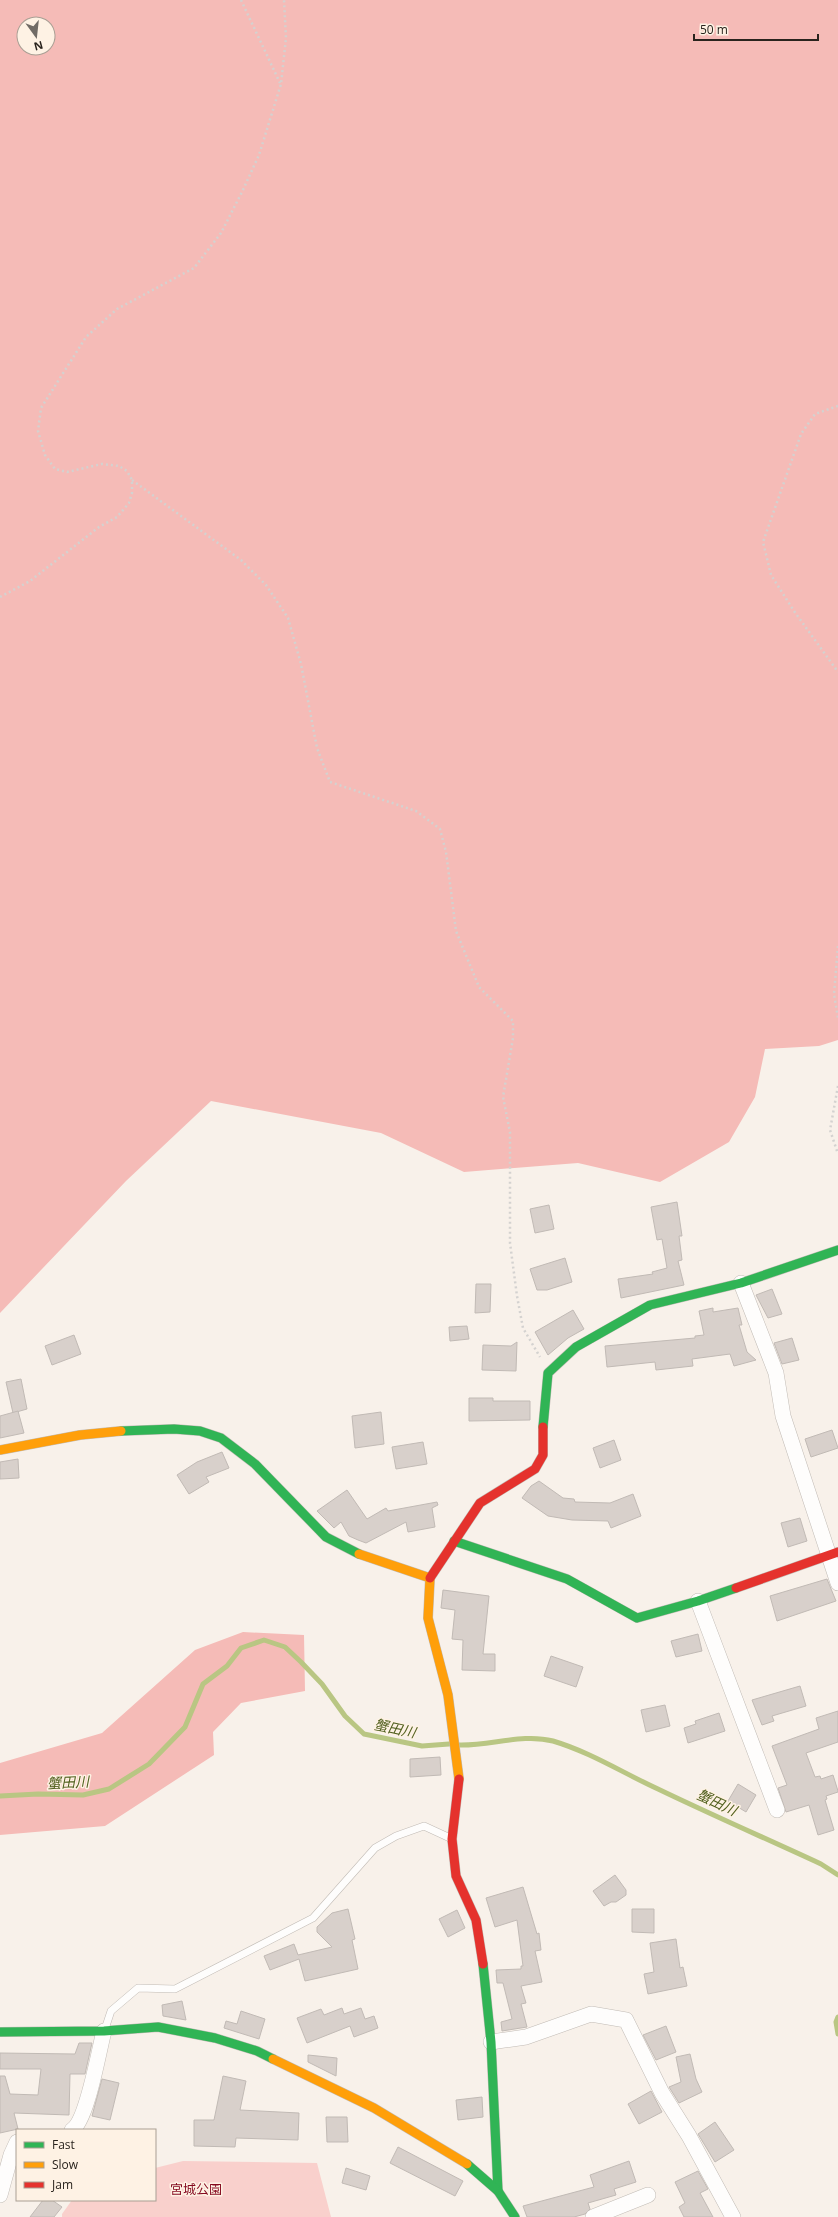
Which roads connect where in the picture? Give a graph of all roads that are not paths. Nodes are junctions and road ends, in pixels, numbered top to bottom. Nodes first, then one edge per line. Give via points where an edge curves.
1 (838, 1250) edge
2 (741, 1283) junction
3 (0, 1450) edge
4 (454, 1540) junction
5 (833, 1554) edge
6 (430, 1578) junction
7 (838, 1583) edge
8 (698, 1601) junction
9 (778, 1810) dead end
10 (452, 1839) junction
11 (104, 2031) junction
12 (0, 2032) edge
13 (491, 2042) junction
14 (74, 2129) edge
15 (16, 2144) edge
16 (498, 2191) junction
17 (0, 2195) edge
18 (648, 2195) dead end
19 (515, 2217) edge
20 (593, 2217) edge
21 (733, 2217) edge

1 - 2 street
2 - 4 street via 650,1305 576,1347 548,1373 543,1422 543,1456 535,1469 480,1502
2 - 5 street via 776,1373 783,1416
3 - 6 street via 49,1440 163,1428 191,1430 220,1437 238,1449 328,1538
4 - 6 street
4 - 8 street via 567,1579 637,1618
5 - 7 street
5 - 8 street
6 - 10 street via 428,1618 448,1695 459,1776
8 - 9 street
10 - 11 lane via 424,1826 396,1836 375,1848 312,1918 175,1989 138,1988 111,2011
10 - 13 street via 456,1876 476,1920
11 - 12 street
11 - 14 street via 85,2108
11 - 16 street via 158,2027 215,2038 257,2051 374,2108 469,2165
13 - 16 street
13 - 21 street via 526,2037 591,2014 626,2020 662,2093 689,2136
15 - 17 street
16 - 19 street
18 - 20 street

